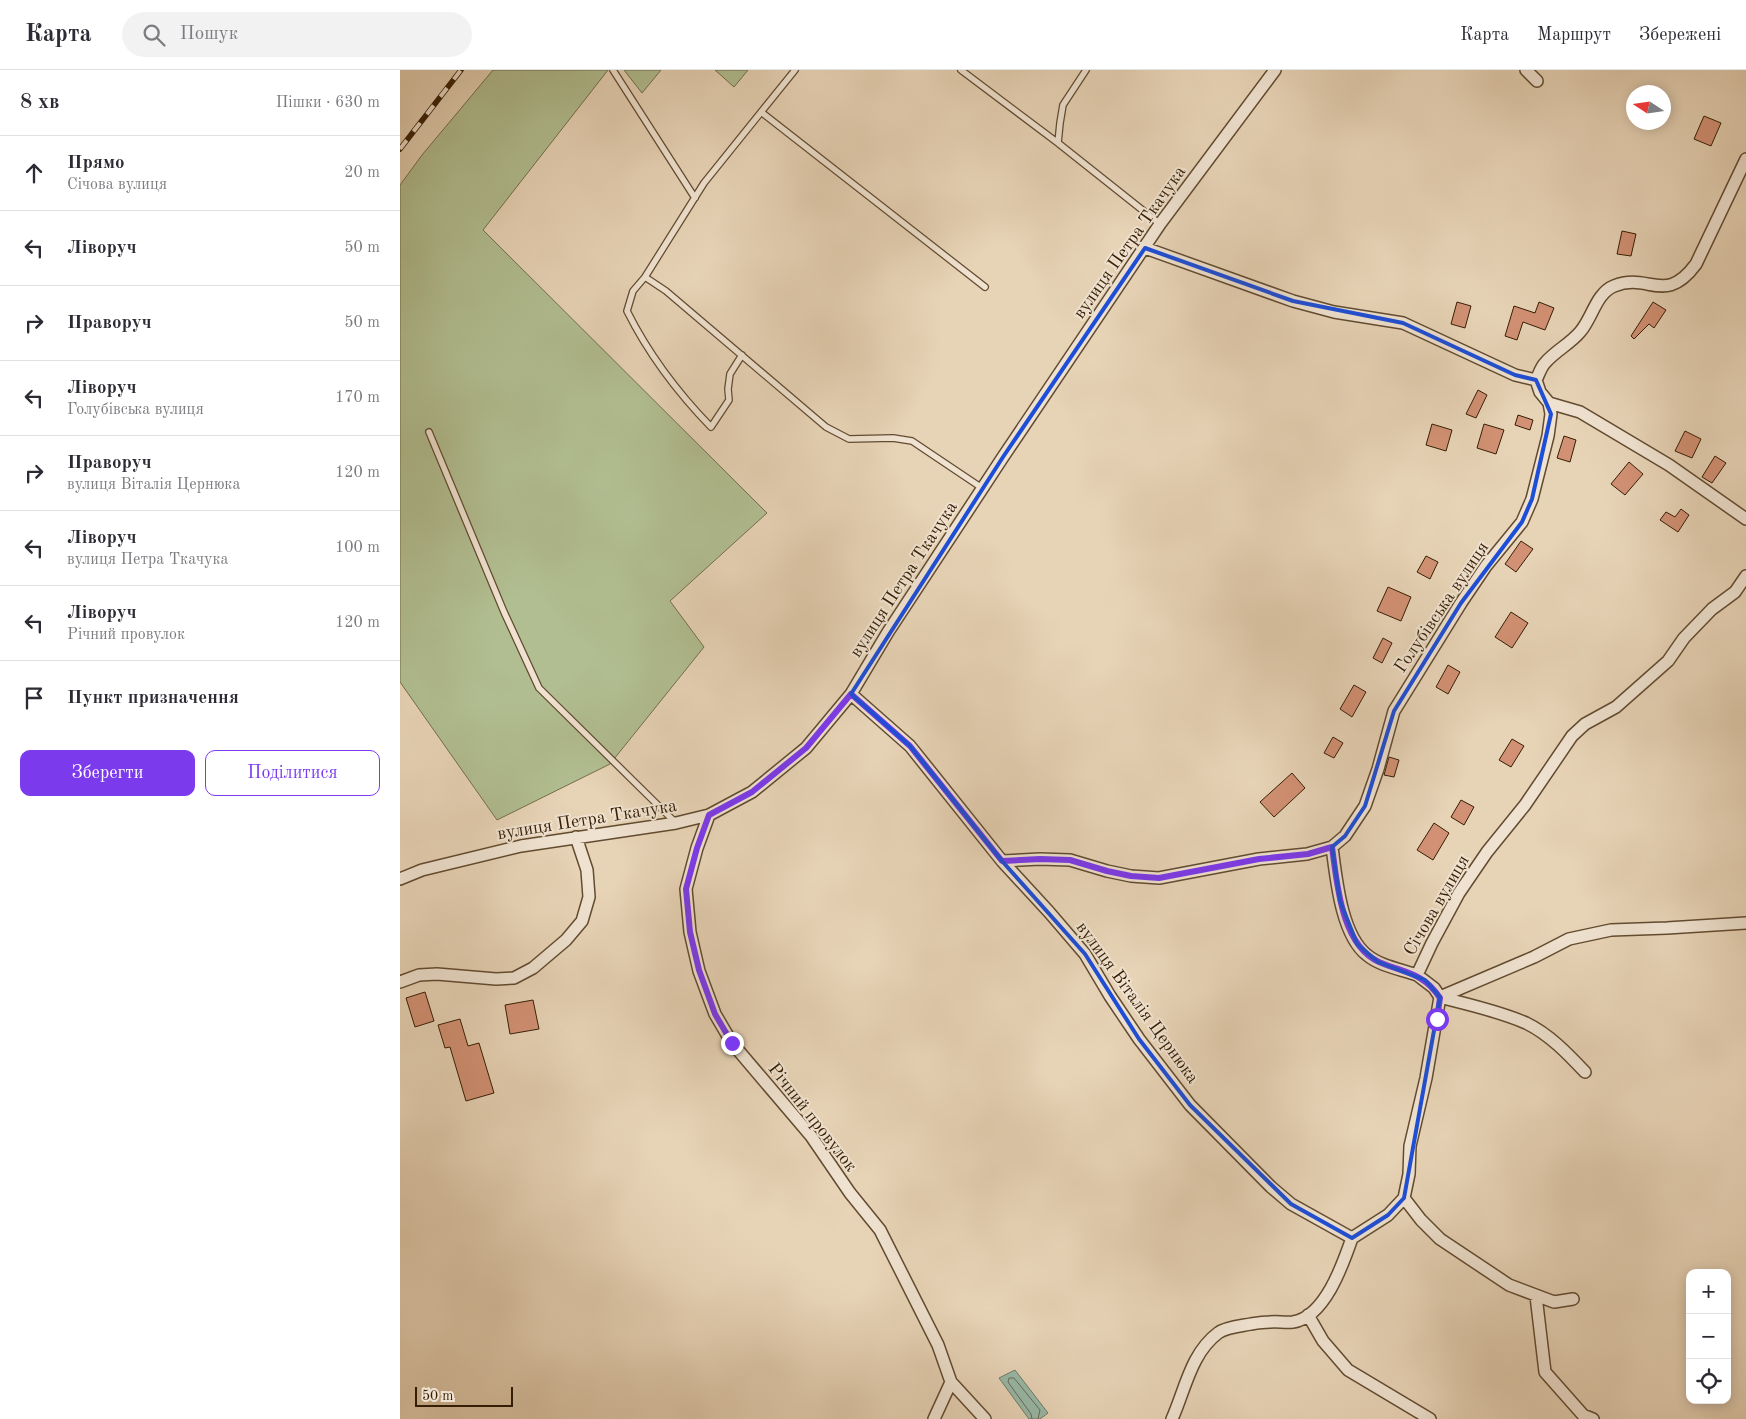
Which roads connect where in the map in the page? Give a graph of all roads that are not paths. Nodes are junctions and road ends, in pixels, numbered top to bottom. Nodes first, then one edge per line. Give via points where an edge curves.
1 (613, 70) edge
2 (794, 70) edge
3 (961, 70) edge
4 (1086, 70) edge
5 (1275, 70) edge
6 (1526, 70) edge
7 (1537, 81) dead end
8 (761, 112) junction
9 (1058, 143) junction
10 (1746, 159) edge
11 (695, 198) junction
12 (1160, 224) junction
13 (1145, 248) junction
14 (645, 277) junction
15 (985, 287) dead end
16 (742, 355) junction
17 (1536, 380) junction
18 (1549, 403) junction
19 (429, 432) dead end
20 (982, 488) junction
21 (1746, 519) edge
22 (1746, 576) edge
23 (851, 694) junction
24 (709, 815) junction
25 (676, 823) junction
26 (576, 837) junction
27 (1332, 847) junction
28 (1002, 861) junction
29 (400, 879) edge
30 (1746, 923) edge
31 (1416, 975) junction
32 (400, 982) edge
33 (1440, 998) junction
34 (1585, 1072) dead end
35 (1404, 1198) junction
36 (1352, 1238) junction
37 (1536, 1296) junction
38 (1573, 1299) dead end
39 (1308, 1315) junction
40 (951, 1382) junction
41 (934, 1419) edge
42 (985, 1419) edge
43 (1172, 1419) edge
44 (1430, 1419) edge
45 (1593, 1419) edge

1 - 11 lane
2 - 8 lane
3 - 9 lane
4 - 9 lane via 1064,104
5 - 12 street, вулиця Петра Ткачука
6 - 7 street
8 - 11 lane
8 - 15 lane
9 - 12 lane
10 - 17 street via 1688,275 1670,286 1629,281 1611,287 1599,300 1581,332 1545,363
11 - 14 lane
12 - 13 street, вулиця Петра Ткачука
13 - 17 street via 1293,301 1334,312 1403,322 1515,375
13 - 20 street, вулиця Петра Ткачука
14 - 16 lane via 666,290
14 - 16 lane via 632,291 627,311 664,371 711,427 729,400 730,374
16 - 20 lane via 826,427 849,439 912,441
17 - 18 street, Голубівська вулиця
18 - 21 street via 1580,412 1668,465
18 - 27 street, Голубівська вулиця via 1548,436 1537,483 1522,522 1486,566 1394,711 1365,806 1345,836
19 - 25 lane via 539,688
20 - 23 street, вулиця Петра Ткачука
22 - 31 street, Січова вулиця via 1735,592 1712,609 1684,638 1668,661 1616,707 1585,724 1572,736 1459,893
23 - 24 street, вулиця Петра Ткачука via 806,748 752,792
23 - 28 street, вулиця Віталія Цернюка via 910,746
24 - 25 street, вулиця Петра Ткачука
24 - 40 street, Річний провулок via 686,889 690,932 715,1014 732,1043 811,1136 880,1230 938,1345
25 - 26 street, вулиця Петра Ткачука
26 - 29 street, вулиця Петра Ткачука via 521,846 422,870
26 - 32 street via 587,870 589,898 582,921 566,940 533,968 514,978 437,974 419,975
27 - 28 street, Голубівська вулиця via 1308,854 1259,859 1159,878 1131,876 1070,860
27 - 31 street via 1340,900 1357,944 1378,962
28 - 36 street, вулиця Віталія Цернюка via 1085,954 1139,1039 1190,1105 1271,1187 1292,1204
30 - 33 street via 1612,930 1569,939
31 - 33 street, Січова вулиця via 1434,988
33 - 34 street via 1526,1023 1566,1052
33 - 35 street via 1410,1146
35 - 36 street via 1388,1215
35 - 37 street via 1440,1239 1509,1285
36 - 39 street via 1329,1290
37 - 38 street via 1554,1302
37 - 45 street via 1545,1372 1583,1416
39 - 43 street via 1294,1322 1270,1322 1219,1331 1201,1350
39 - 44 street via 1323,1341 1348,1370
40 - 41 street
40 - 42 street, Річний провулок

